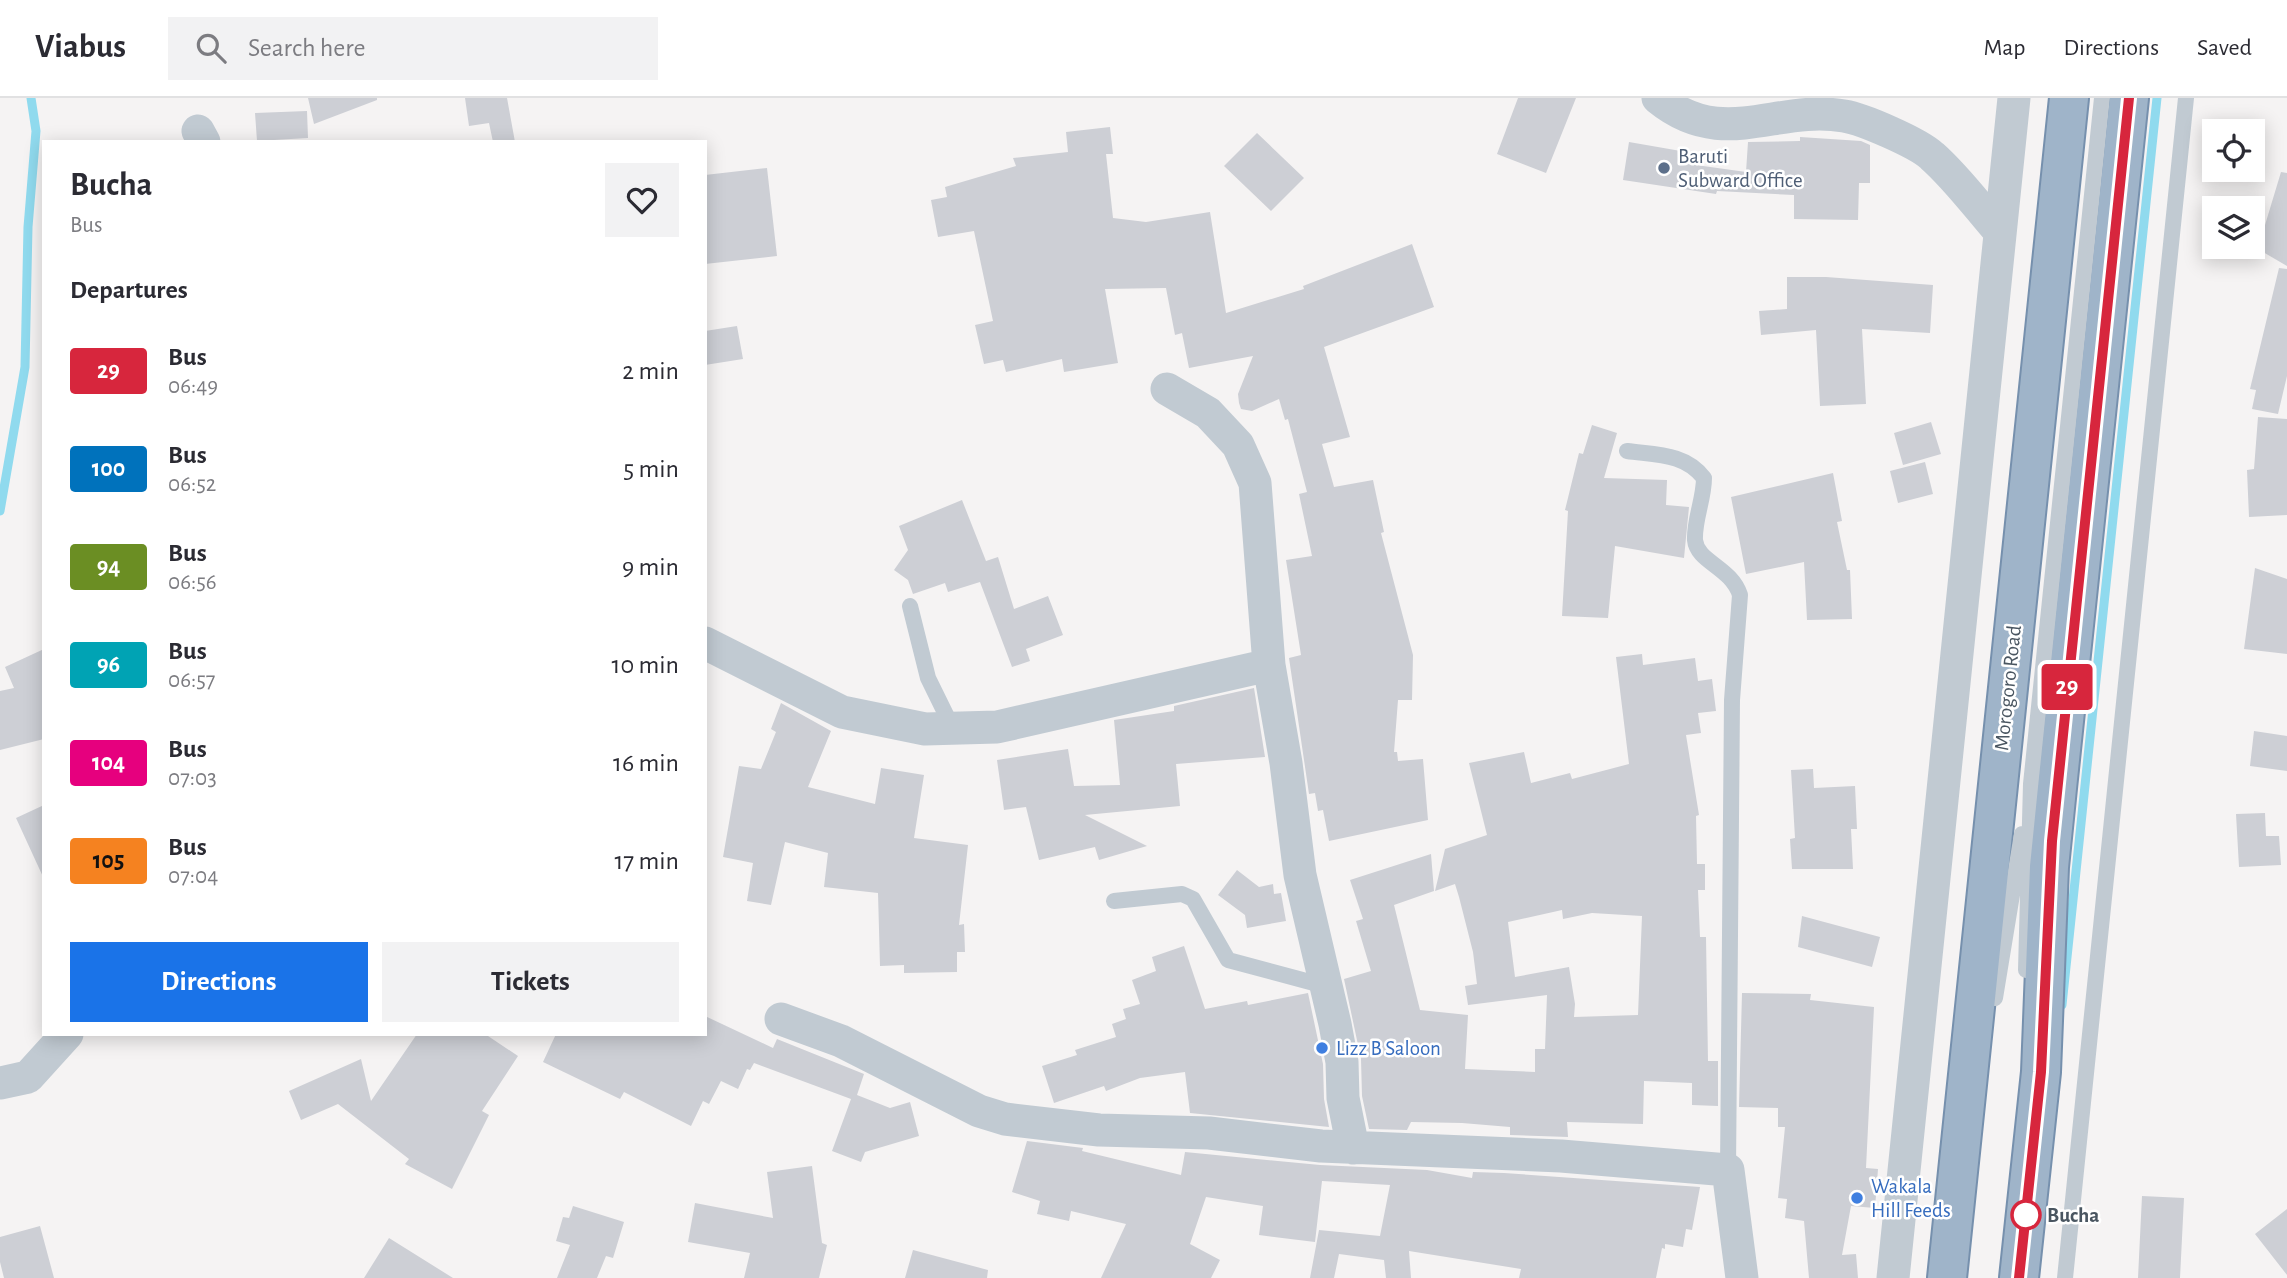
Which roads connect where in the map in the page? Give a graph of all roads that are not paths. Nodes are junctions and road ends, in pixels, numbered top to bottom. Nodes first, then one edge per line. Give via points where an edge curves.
1 (1658, 98) edge
2 (2014, 98) edge
3 (2069, 98) edge
4 (2102, 98) edge
5 (2129, 98) edge
6 (2186, 98) edge
7 (2000, 232) junction
8 (1167, 389) dead end
9 (1627, 451) dead end
10 (910, 606) dead end
11 (707, 644) edge
12 (1269, 665) junction
13 (953, 729) junction
14 (2031, 783) junction
15 (1114, 901) dead end
16 (1325, 986) junction
17 (2025, 989) dead end
18 (781, 1019) dead end
19 (1992, 1020) dead end
20 (65, 1036) edge
21 (1987, 1058) dead end
22 (0, 1083) edge
23 (1353, 1148) junction
24 (1728, 1170) junction
25 (2008, 1273) edge
26 (1742, 1278) edge
27 (1893, 1278) edge
28 (1947, 1278) edge
29 (1963, 1278) edge
30 (2065, 1278) edge

1 - 7 street via 1709,125 1816,116 1864,122 1931,154
2 - 7 street
3 - 28 highway, Morogoro Road
4 - 14 lane, Morogoro Road
5 - 25 highway via 2053,828 2041,1072
6 - 30 lane
7 - 27 street
8 - 12 street via 1208,413 1238,445 1255,483
9 - 24 lane via 1678,457 1695,466 1704,478 1695,540 1699,551 1736,582 1740,595 1732,700
10 - 13 lane via 928,678
11 - 13 street via 842,712 925,729
12 - 13 street via 997,727
12 - 16 street via 1300,876
14 - 17 lane, Morogoro Road
14 - 19 lane, Morogoro Road
15 - 16 lane via 1182,894 1193,899 1228,960
16 - 23 street via 1342,1062 1343,1098
18 - 23 street via 841,1041 979,1111 1005,1119
20 - 22 street via 28,1077
21 - 29 lane
23 - 24 street via 1561,1156
24 - 26 street

